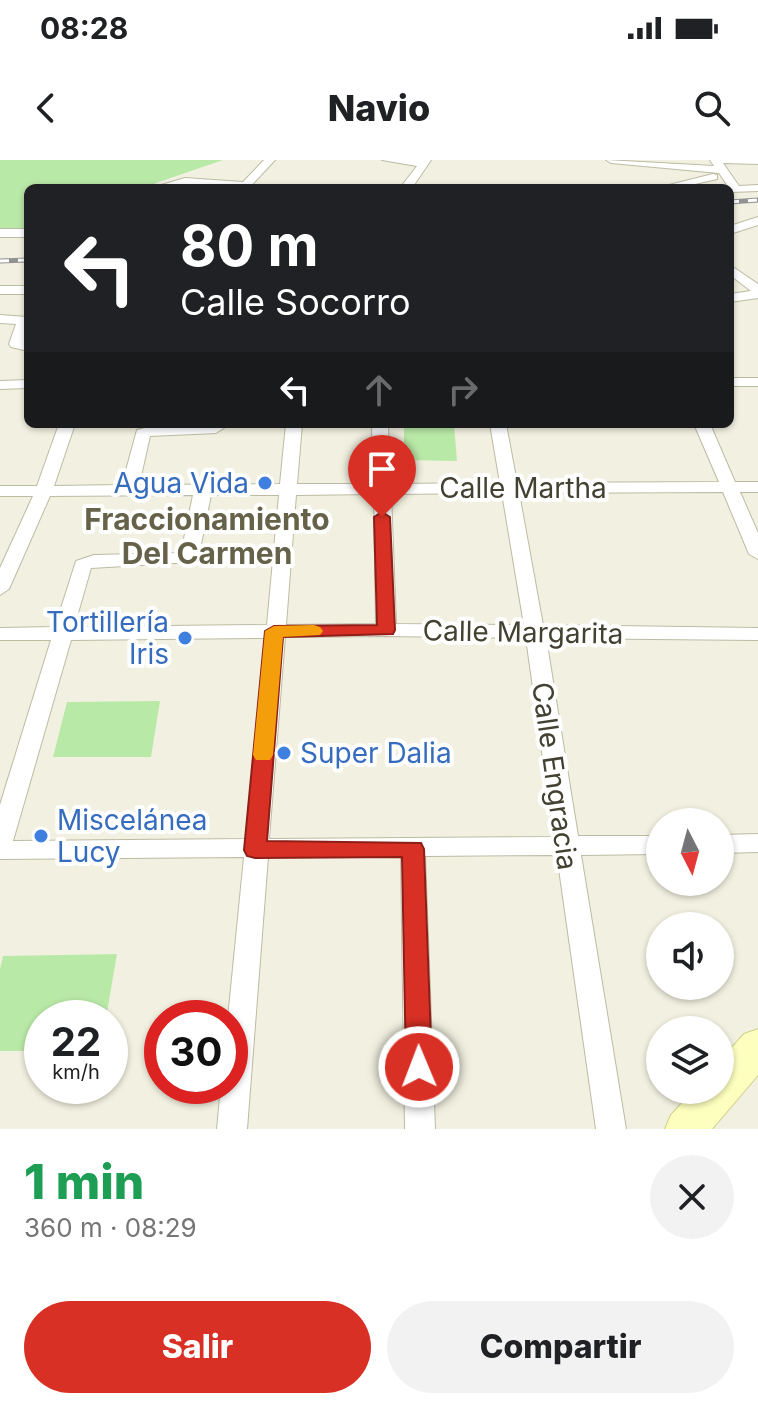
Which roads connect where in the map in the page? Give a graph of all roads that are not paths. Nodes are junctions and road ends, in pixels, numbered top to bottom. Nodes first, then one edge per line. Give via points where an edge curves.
1 (270, 160) edge
2 (387, 160) edge
3 (611, 160) edge
4 (758, 161) edge
5 (424, 162) edge
6 (719, 166) edge
7 (173, 184) edge
8 (220, 184) edge
9 (246, 184) edge
10 (409, 184) edge
11 (673, 184) edge
12 (732, 184) edge
13 (734, 187) edge
14 (758, 188) edge
15 (758, 221) edge
16 (734, 229) edge
17 (0, 233) edge
18 (24, 233) edge
19 (734, 273) edge
20 (0, 290) edge
21 (24, 290) edge
22 (756, 296) edge
23 (734, 298) edge
24 (0, 319) edge
25 (2, 340) edge
26 (23, 343) edge
27 (734, 382) edge
28 (758, 382) edge
29 (24, 384) edge
30 (0, 385) edge
31 (66, 428) edge
32 (216, 428) edge
33 (294, 428) edge
34 (380, 428) edge
35 (499, 428) edge
36 (704, 428) edge
37 (731, 487) junction
38 (758, 487) edge
39 (510, 488) junction
40 (288, 489) junction
41 (381, 489) junction
42 (44, 490) junction
43 (129, 490) junction
44 (203, 490) junction
45 (0, 491) edge
46 (758, 554) edge
47 (0, 589) edge
48 (386, 630) junction
49 (274, 631) junction
50 (62, 633) junction
51 (535, 633) junction
52 (0, 634) edge
53 (758, 634) edge
54 (758, 843) edge
55 (0, 844) edge
56 (734, 844) edge
57 (646, 845) edge
58 (565, 847) junction
59 (413, 849) junction
60 (0, 850) edge
61 (255, 850) junction
62 (758, 1046) edge
63 (734, 1074) edge
64 (708, 1104) edge
65 (232, 1129) edge
66 (420, 1129) edge
67 (611, 1129) edge
68 (686, 1129) edge

1 - 9 street
2 - 5 street
3 - 6 street
4 - 6 street
5 - 10 street
6 - 11 street
6 - 12 street
7 - 8 street
13 - 14 street
15 - 16 street
17 - 18 street
19 - 22 street
20 - 21 street
22 - 23 street
24 - 26 street via 24,320
25 - 26 street
27 - 28 street
29 - 30 street
31 - 42 street
32 - 43 street via 145,432
33 - 40 street
34 - 41 street
35 - 39 street, Calle Engracia
36 - 37 street
37 - 38 street, Calle Martha
37 - 39 street, Calle Martha
37 - 46 street
39 - 41 street, Calle Martha
39 - 51 street, Calle Engracia
40 - 41 street, Calle Martha
40 - 44 street, Calle Martha
40 - 49 street
41 - 48 street
42 - 43 street, Calle Martha
42 - 45 street, Calle Martha
42 - 47 street
43 - 44 street, Calle Martha
44 - 50 street via 190,554 178,560 87,562
48 - 49 street, Calle Margarita
48 - 51 street, Calle Margarita
49 - 50 street, Calle Margarita
49 - 61 street
50 - 52 street, Calle Margarita
50 - 55 street
51 - 53 street, Calle Margarita
51 - 58 street, Calle Engracia
54 - 56 street
57 - 58 street
58 - 59 street
58 - 67 street, Calle Engracia
59 - 61 street
59 - 66 street
60 - 61 street
61 - 65 street
62 - 63 street
64 - 68 street

